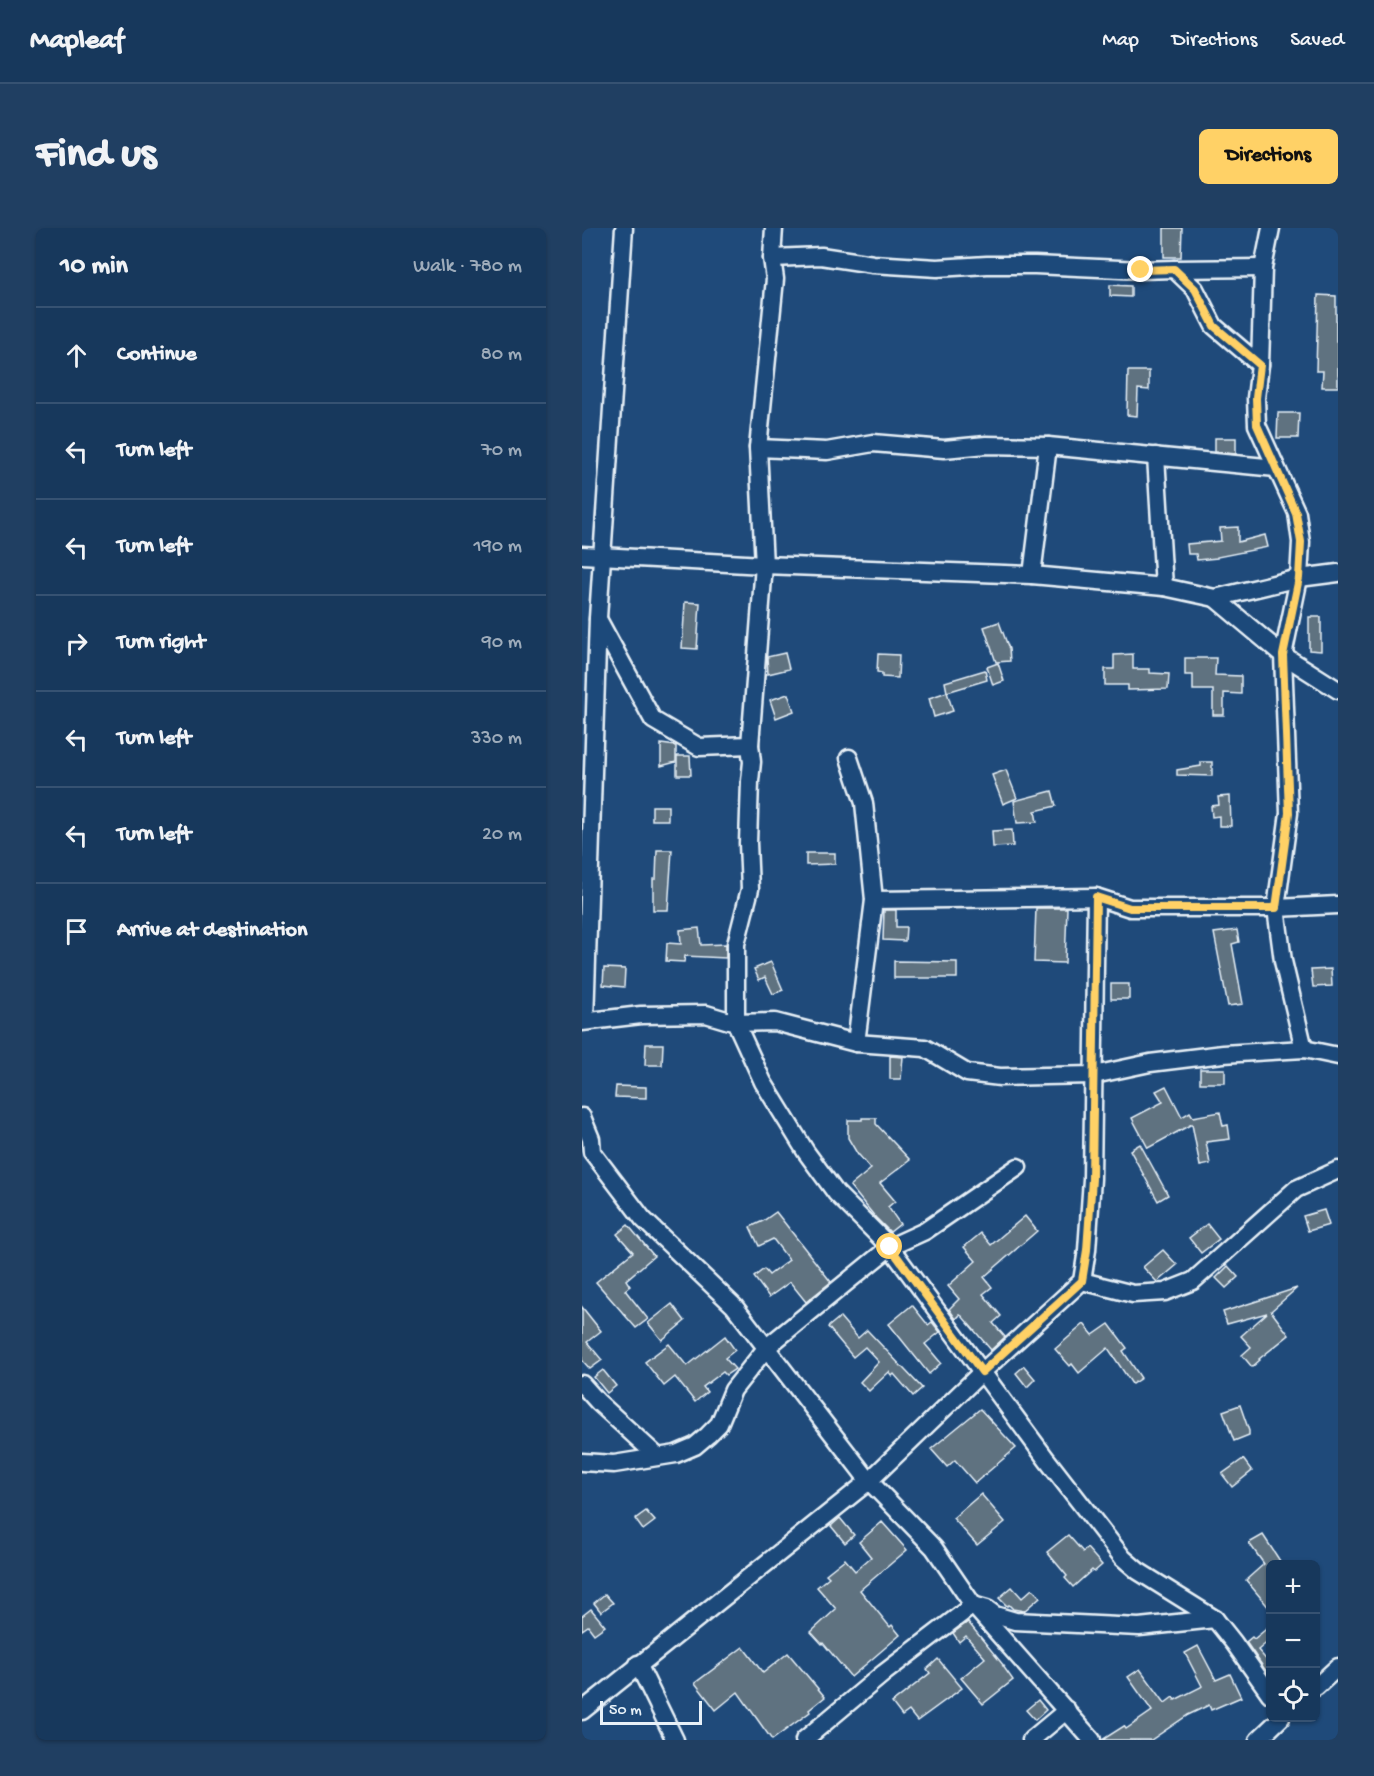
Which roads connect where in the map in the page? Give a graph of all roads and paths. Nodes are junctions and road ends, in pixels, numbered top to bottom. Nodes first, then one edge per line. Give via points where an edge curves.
1 (624, 228) edge
2 (774, 228) edge
3 (1271, 228) edge
4 (772, 258) junction
5 (1263, 268) junction
6 (1174, 269) junction
7 (1260, 365) junction
8 (1048, 446) junction
9 (758, 448) junction
10 (1156, 456) junction
11 (1275, 468) junction
12 (582, 555) edge
13 (602, 557) junction
14 (764, 565) junction
15 (1338, 573) edge
16 (1032, 575) junction
17 (1299, 578) junction
18 (1164, 587) junction
19 (1215, 598) junction
20 (598, 618) junction
21 (1283, 655) junction
22 (1338, 690) edge
23 (750, 745) junction
24 (849, 758) dead end
25 (1096, 897) junction
26 (874, 900) junction
27 (1338, 905) edge
28 (1276, 908) junction
29 (584, 1021) edge
30 (736, 1023) junction
31 (856, 1043) junction
32 (1304, 1049) junction
33 (1338, 1056) edge
34 (1094, 1075) junction
35 (582, 1117) edge
36 (587, 1157) edge
37 (1018, 1167) dead end
38 (1338, 1170) edge
39 (890, 1247) junction
40 (1082, 1281) junction
41 (766, 1347) junction
42 (982, 1372) junction
43 (582, 1384) edge
44 (657, 1456) junction
45 (582, 1462) edge
46 (869, 1481) junction
47 (973, 1605) junction
48 (1215, 1620) junction
49 (638, 1664) junction
50 (1338, 1667) edge
51 (1320, 1683) edge
52 (1266, 1688) edge
53 (1067, 1710) junction
54 (582, 1711) edge
55 (1277, 1722) edge
56 (675, 1740) edge
57 (804, 1740) edge
58 (1031, 1740) edge
59 (1092, 1740) edge
60 (1258, 1740) edge

1 - 13 street
2 - 4 street
3 - 5 street
4 - 6 street via 821,256 937,268 1035,265
4 - 9 street via 775,279
5 - 6 street
5 - 7 street
6 - 7 street via 1195,289 1214,326
7 - 11 street via 1257,425
8 - 9 street via 944,449 873,443 827,451
8 - 10 street
8 - 16 street
9 - 14 street
10 - 11 street
10 - 18 street
11 - 17 street via 1296,513 1301,542
12 - 13 street
13 - 14 street
13 - 20 street
14 - 16 street
14 - 23 street
15 - 17 street
16 - 18 street
17 - 19 street
17 - 21 street
18 - 19 street
19 - 21 street
20 - 23 street via 653,720 699,747
20 - 29 street
21 - 22 street
21 - 28 street via 1289,813
23 - 30 street via 750,889 736,944
24 - 26 street via 864,803
25 - 26 street
25 - 28 street via 1130,908
25 - 34 street
26 - 31 street
27 - 28 street
28 - 32 street via 1283,961
29 - 30 street via 706,1014
30 - 31 street via 775,1022
30 - 39 street via 763,1082 806,1152 836,1193
31 - 34 street via 925,1048 967,1072 1000,1077
32 - 33 street
32 - 34 street via 1213,1055
34 - 40 street via 1092,1179
35 - 36 street via 591,1139
36 - 41 street via 643,1219 734,1306
37 - 39 street via 925,1231
38 - 40 street via 1296,1189 1193,1281 1165,1292 1132,1294
39 - 41 street
39 - 42 street
40 - 42 street
41 - 44 street via 733,1390 719,1424 708,1435 676,1454
41 - 46 street
42 - 46 street
42 - 48 street via 1130,1565
43 - 44 street
44 - 45 street via 614,1464
46 - 47 street via 934,1548
46 - 49 street
47 - 48 street via 1015,1621 1140,1627
47 - 53 street
47 - 57 street
48 - 52 street
49 - 54 street
49 - 56 street
50 - 51 street
53 - 58 street
53 - 59 street
55 - 60 street

